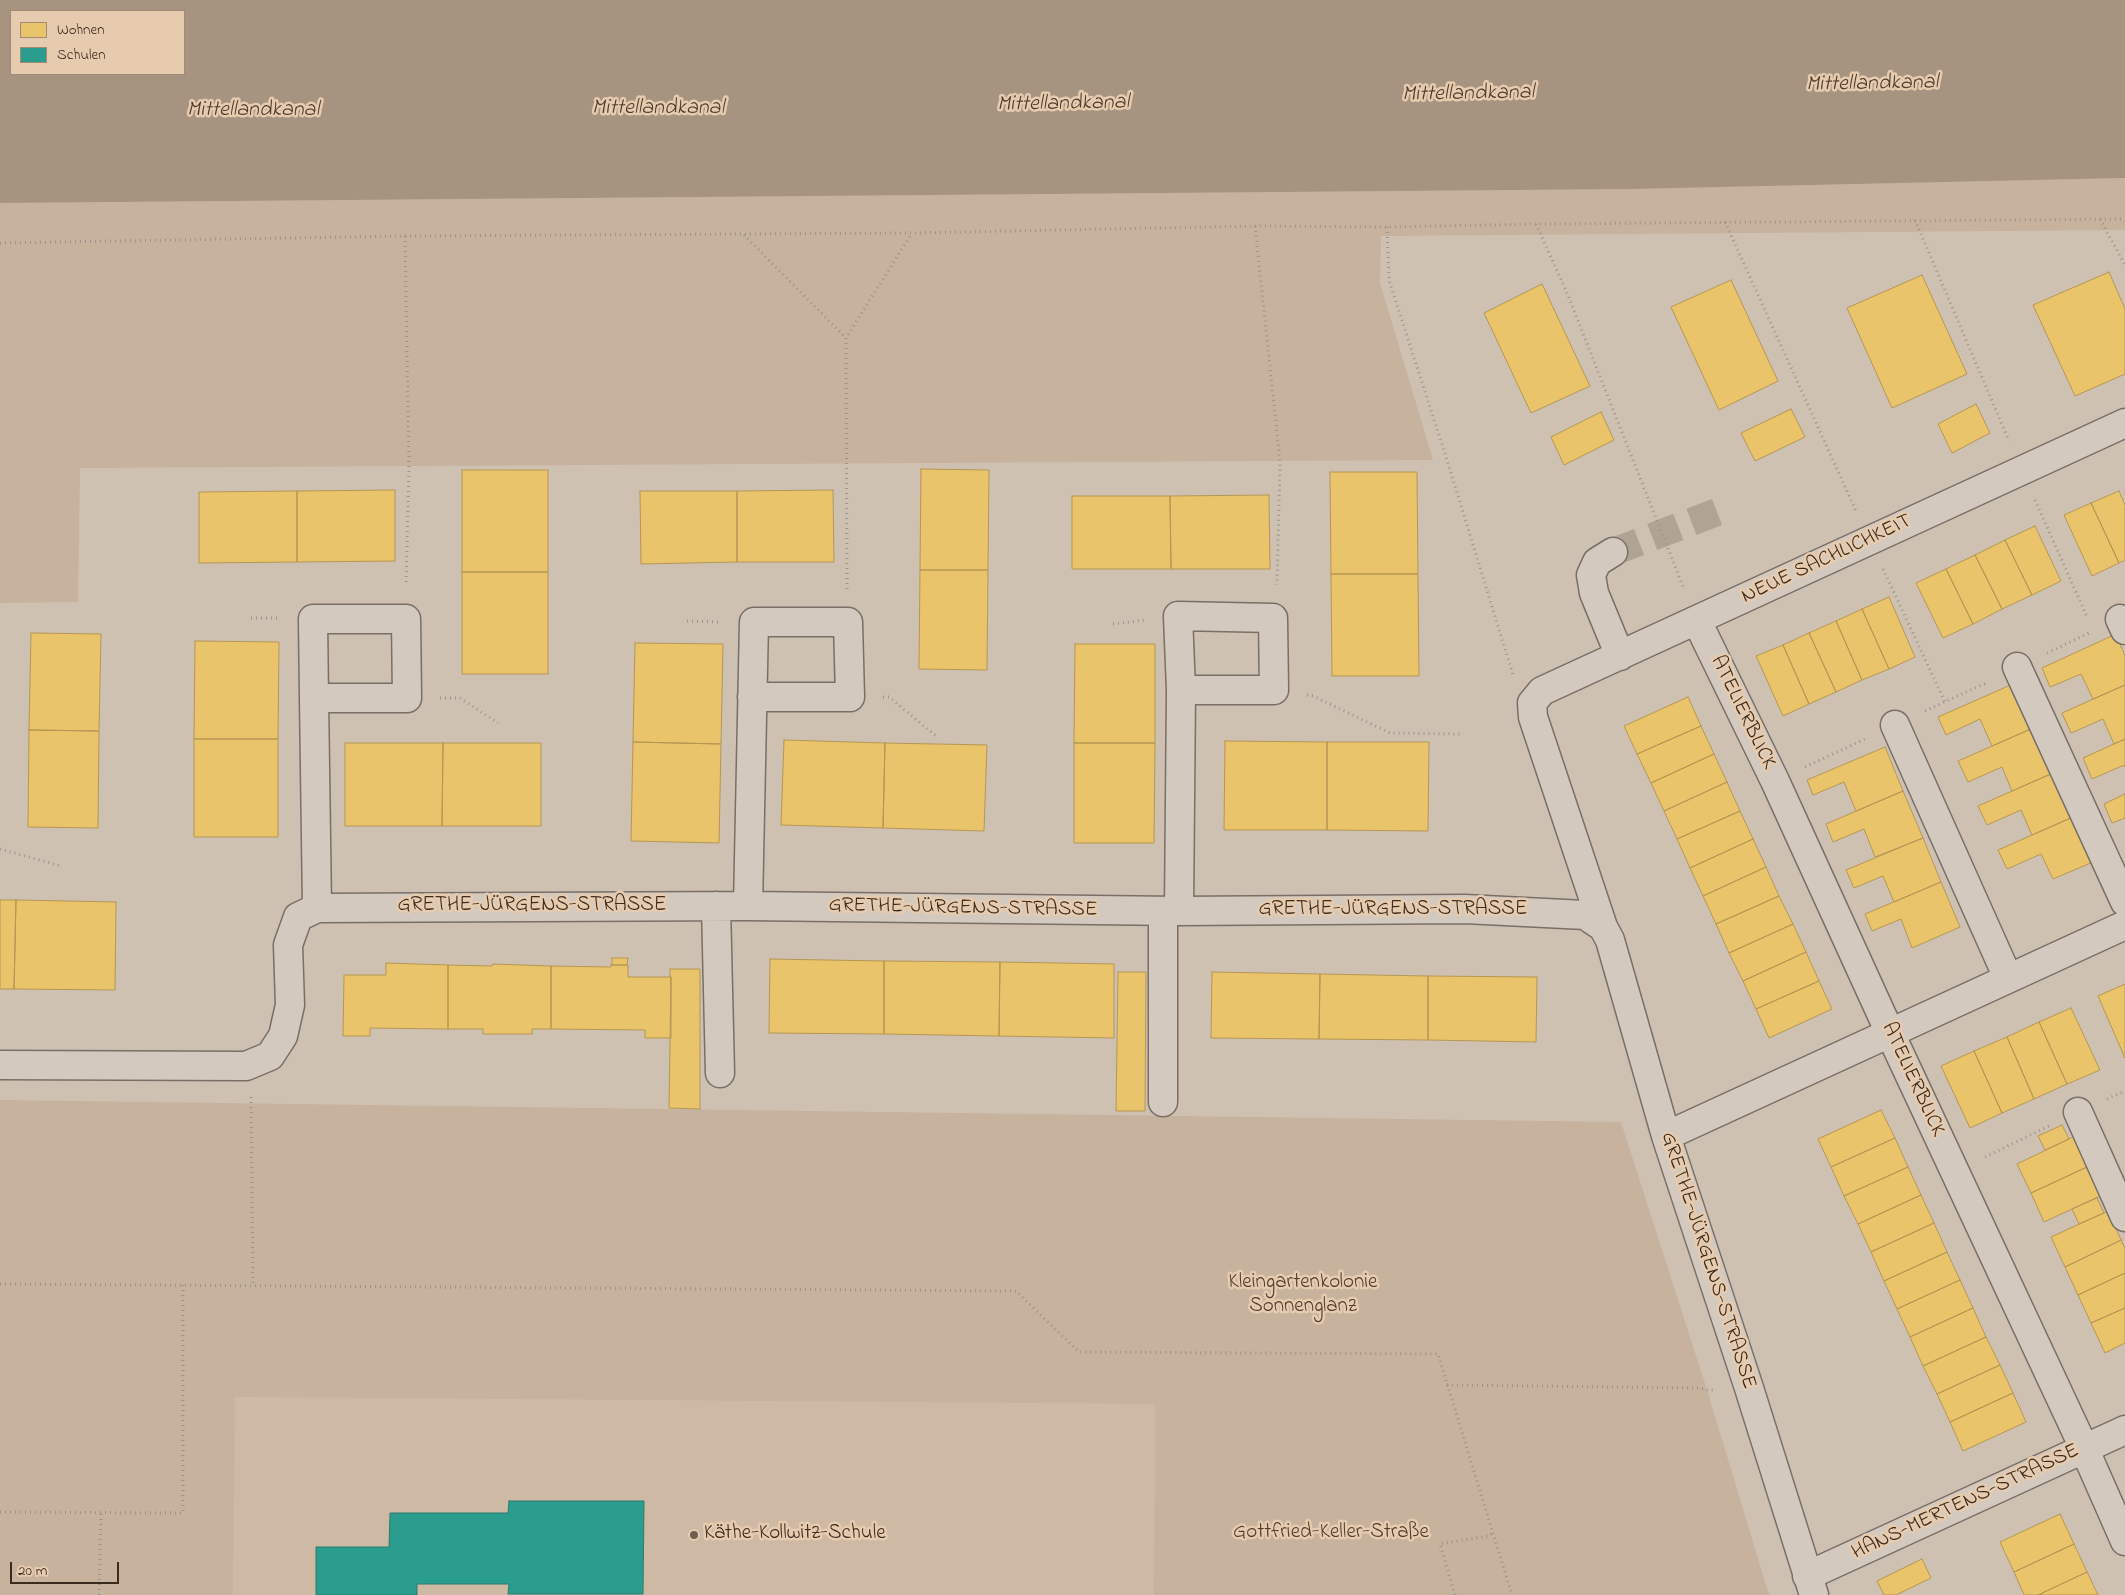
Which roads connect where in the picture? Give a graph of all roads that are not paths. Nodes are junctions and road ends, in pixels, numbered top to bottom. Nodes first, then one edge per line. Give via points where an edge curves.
1 (2125, 422) edge
2 (1613, 552) tunnel mouth
3 (1697, 621) junction
4 (1620, 656) junction
5 (2017, 668) road end
6 (1181, 690) junction
7 (752, 697) junction
8 (314, 698) junction
9 (1532, 703) joint
10 (1895, 725) road end
11 (2125, 902) edge
12 (716, 906) junction
13 (748, 906) junction
14 (317, 908) junction
15 (1171, 911) junction
16 (2125, 925) edge
17 (1603, 927) junction
18 (2008, 978) junction
19 (1890, 1033) junction
20 (0, 1065) edge
21 (720, 1073) dead end
22 (1163, 1102) dead end
23 (2078, 1112) road end
24 (1666, 1136) junction
25 (2125, 1217) edge
26 (2125, 1430) edge
27 (2084, 1448) junction
28 (2125, 1541) edge
29 (1811, 1585) edge

1 - 3 street, NEUE SACHLICHKEIT
2 - 4 street via 1597,562 1591,575 1594,593
3 - 4 street, NEUE SACHLICHKEIT
3 - 19 street, ATELIERBLICK via 1775,781
4 - 9 street, NEUE SACHLICHKEIT via 1542,692
5 - 11 street
6 - 6 street via 1178,616 1273,618 1274,690
6 - 15 street
7 - 7 street via 754,622 848,622 850,697
7 - 13 street
8 - 8 street via 313,619 406,619 407,698
8 - 14 street
9 - 17 street, GRETHE-JÜRGENS-STRASSE
10 - 18 street
12 - 13 street, GRETHE-JÜRGENS-STRASSE
12 - 14 street, GRETHE-JÜRGENS-STRASSE
12 - 21 street
13 - 15 street, GRETHE-JÜRGENS-STRASSE
14 - 20 street via 298,917 288,945 290,1005 283,1036 270,1056 246,1066
15 - 17 street, GRETHE-JÜRGENS-STRASSE via 1512,910 1584,915
15 - 22 street
16 - 18 street
17 - 24 street, GRETHE-JÜRGENS-STRASSE via 1610,940
18 - 19 street
19 - 24 street
19 - 27 street, ATELIERBLICK
23 - 25 street
24 - 29 street, GRETHE-JÜRGENS-STRASSE
26 - 27 street, HANS-MERTENS-STRASSE
27 - 28 street, ATELIERBLICK
27 - 29 street, HANS-MERTENS-STRASSE

